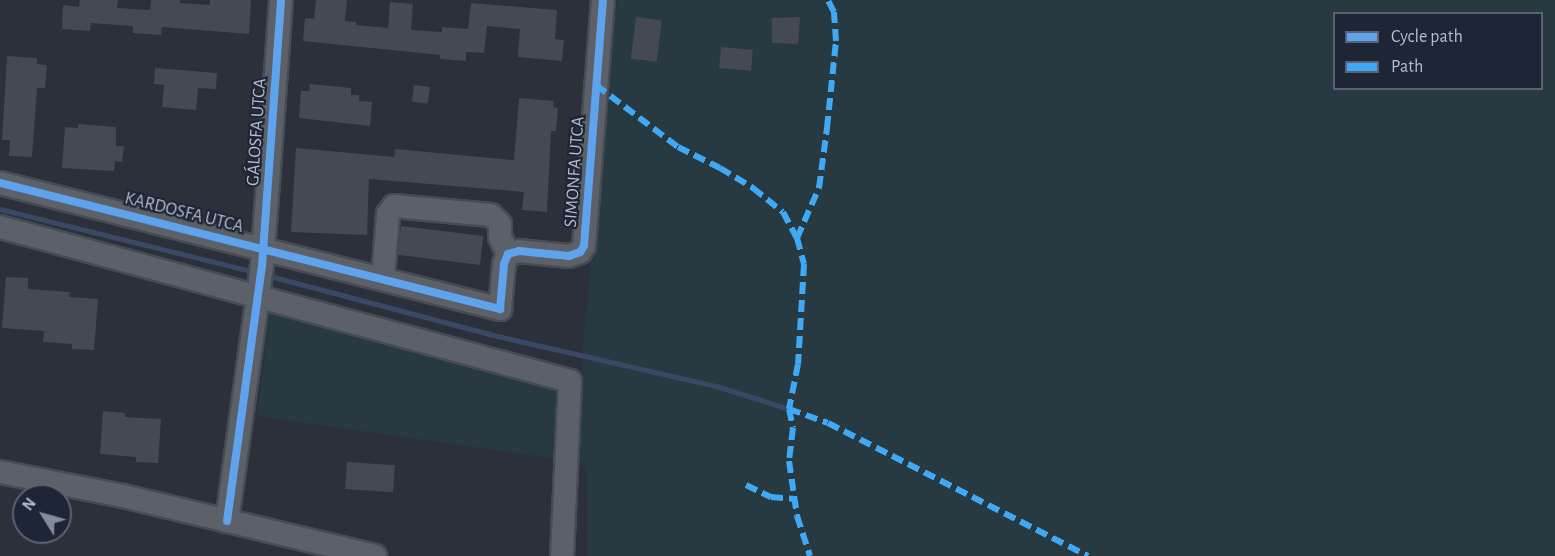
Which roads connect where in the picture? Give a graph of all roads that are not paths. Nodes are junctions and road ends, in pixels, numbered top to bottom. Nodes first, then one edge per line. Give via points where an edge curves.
1 (281, 0) edge
2 (603, 0) edge
3 (0, 183) edge
4 (0, 227) edge
5 (508, 254) junction
6 (260, 274) junction
7 (383, 279) junction
8 (0, 472) edge
9 (227, 521) junction
10 (375, 556) edge
11 (562, 556) edge

1 - 6 street, GÁLOSFA UTCA
2 - 5 street, SIMONFA UTCA via 584,246 568,256 519,251
3 - 6 street, KARDOSFA UTCA
4 - 6 street, KARDOSFA UTCA
5 - 7 street, KARDOSFA UTCA via 500,309
5 - 7 street via 500,237 500,224 491,215 394,206 388,214
6 - 7 street, KARDOSFA UTCA
6 - 9 street, GÁLOSFA UTCA
6 - 11 street, KARDOSFA UTCA via 570,381
8 - 9 street
9 - 10 street

